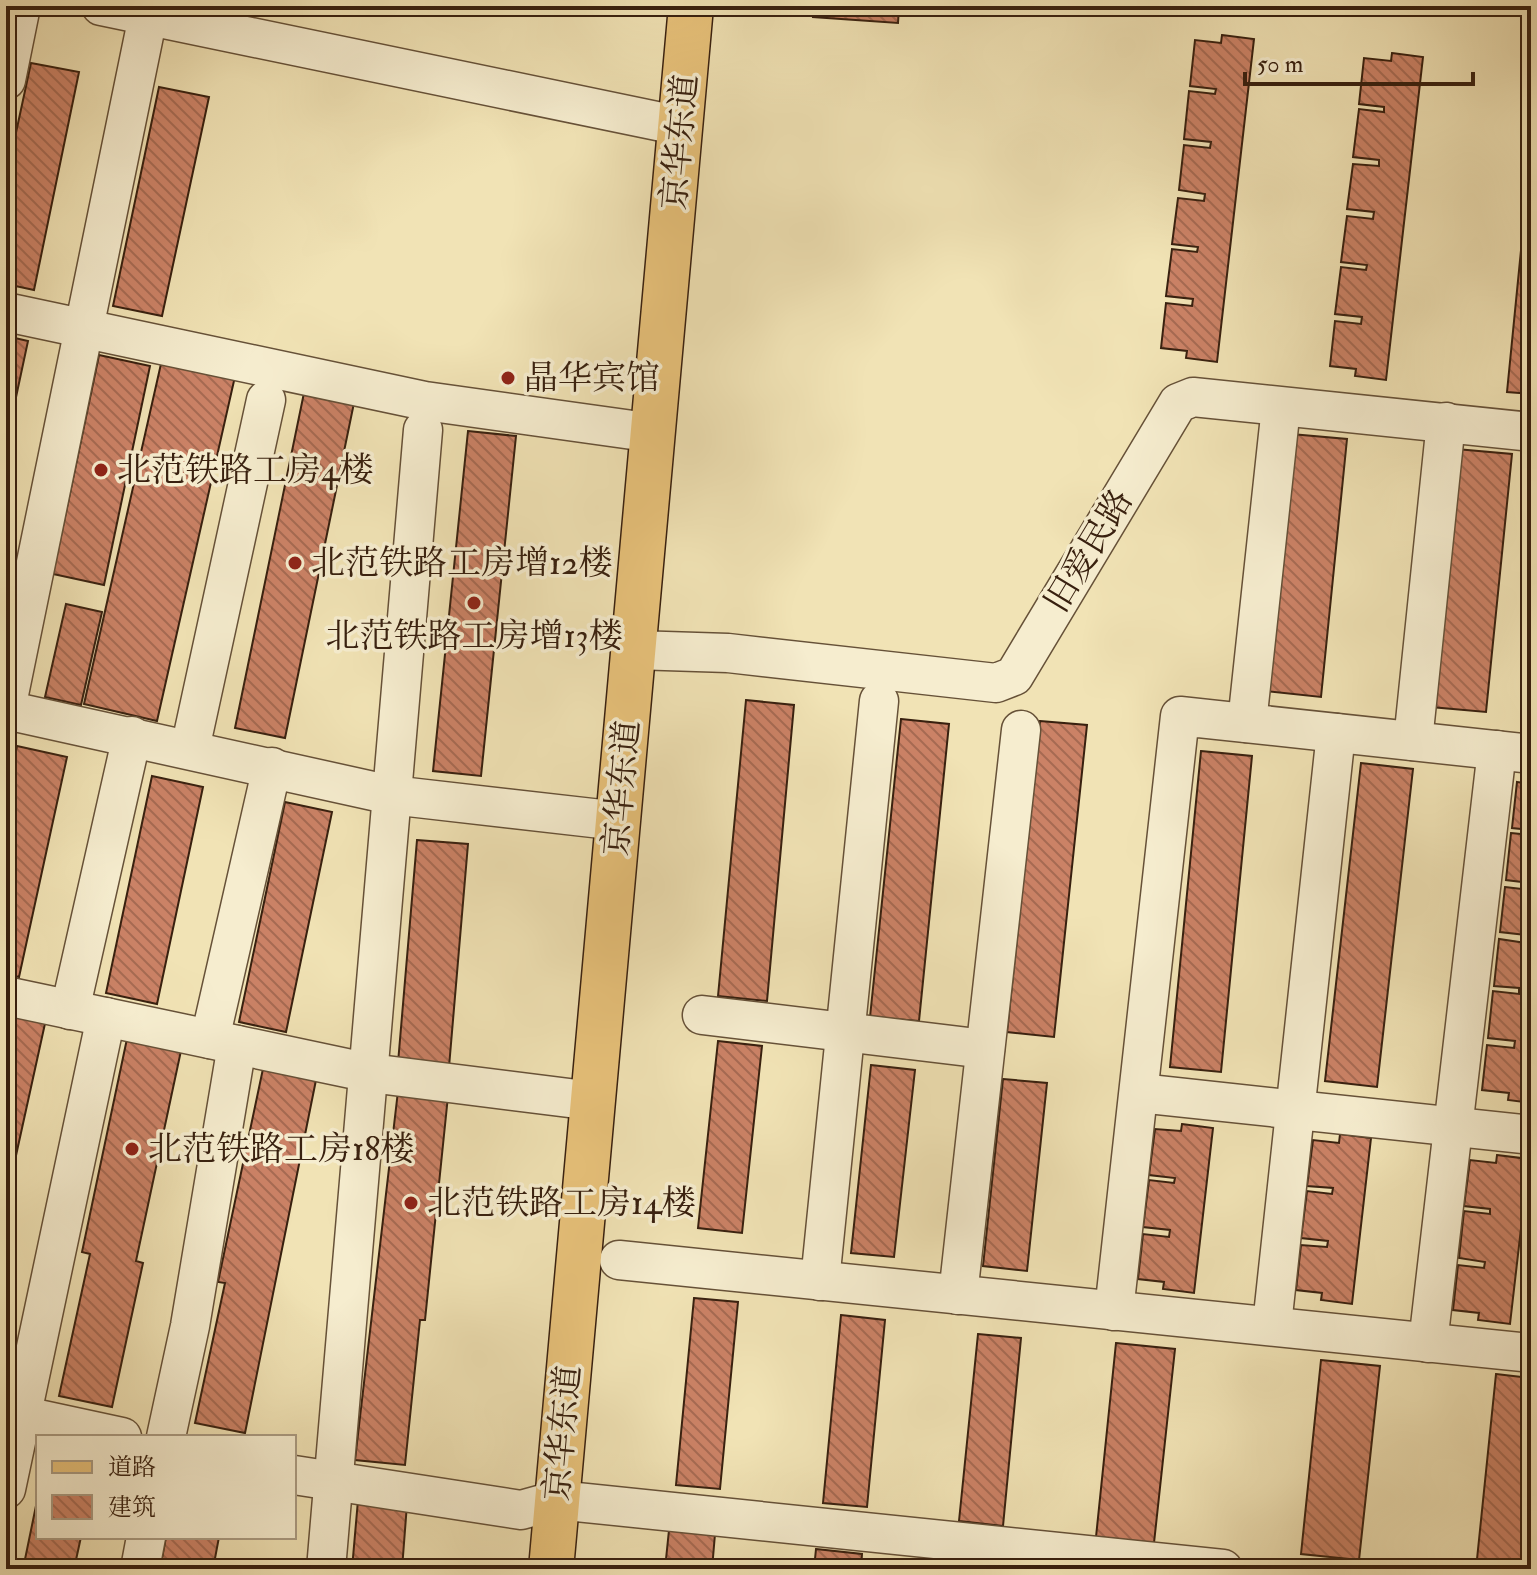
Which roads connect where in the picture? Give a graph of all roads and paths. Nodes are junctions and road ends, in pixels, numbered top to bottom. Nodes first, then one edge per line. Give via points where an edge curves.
1 (21, 6) edge
2 (101, 6) edge
3 (691, 6) edge
4 (148, 16) junction
5 (6, 80) edge
6 (681, 126) junction
7 (6, 312) edge
8 (85, 329) junction
9 (266, 400) dead end
10 (1281, 407) junction
11 (1446, 422) junction
12 (423, 430) dead end
13 (1531, 432) edge
14 (654, 433) junction
15 (634, 650) junction
16 (879, 701) dead end
17 (6, 710) edge
18 (1247, 723) junction
19 (1021, 730) dead end
20 (1336, 733) junction
21 (132, 736) junction
22 (1413, 741) junction
23 (190, 749) junction
24 (1514, 752) edge
25 (272, 767) junction
26 (391, 795) junction
27 (619, 821) junction
28 (6, 996) edge
29 (70, 1010) junction
30 (702, 1015) dead end
31 (106, 1017) junction
32 (845, 1033) junction
33 (224, 1042) junction
34 (985, 1049) junction
35 (370, 1073) junction
36 (1139, 1093) junction
37 (593, 1101) junction
38 (1294, 1110) junction
39 (1452, 1127) junction
40 (1531, 1135) edge
41 (619, 1260) dead end
42 (820, 1281) junction
43 (958, 1295) junction
44 (1114, 1311) junction
45 (1272, 1325) junction
46 (1428, 1343) junction
47 (1531, 1353) edge
48 (14, 1413) edge
49 (113, 1435) edge
50 (166, 1435) edge
51 (296, 1475) edge
52 (333, 1484) junction
53 (6, 1489) edge
54 (557, 1500) junction
55 (146, 1539) edge
56 (140, 1569) edge
57 (326, 1569) edge
58 (551, 1569) edge
59 (1223, 1569) edge

1 - 5 street
2 - 4 street
3 - 6 main road, 京华东道
4 - 6 street
4 - 8 street
6 - 14 main road, 京华东道
7 - 8 street
8 - 14 street via 425,401
8 - 17 street
9 - 23 street
10 - 11 street, 旧爱民路
10 - 15 street, 旧爱民路 via 1193,397 1178,403 1014,676 996,683 728,653
10 - 18 street
11 - 13 street, 旧爱民路
11 - 22 street
12 - 26 street
14 - 15 main road, 京华东道
15 - 27 main road, 京华东道
16 - 32 street
17 - 21 street
18 - 20 street
18 - 36 street via 1180,716
19 - 34 street
20 - 22 street
20 - 38 street
21 - 23 street
21 - 29 street
22 - 24 street
23 - 25 street
24 - 39 street
25 - 26 street
25 - 33 street
26 - 27 street
26 - 35 street
27 - 37 main road, 京华东道
28 - 29 street
29 - 31 street
30 - 32 street
31 - 33 street
31 - 48 street
32 - 34 street
32 - 42 street
33 - 35 street
33 - 50 street via 190,1326
34 - 43 street
35 - 37 street
35 - 52 street
36 - 38 street
36 - 44 street
37 - 54 main road, 京华东道
38 - 39 street
38 - 45 street
39 - 40 street
39 - 46 street
41 - 42 street
42 - 43 street
43 - 44 street
44 - 45 street
45 - 46 street
46 - 47 street
48 - 49 street
48 - 53 street
51 - 52 street
52 - 54 street via 521,1510
52 - 57 street
54 - 58 main road, 京华东道
54 - 59 street
55 - 56 street

